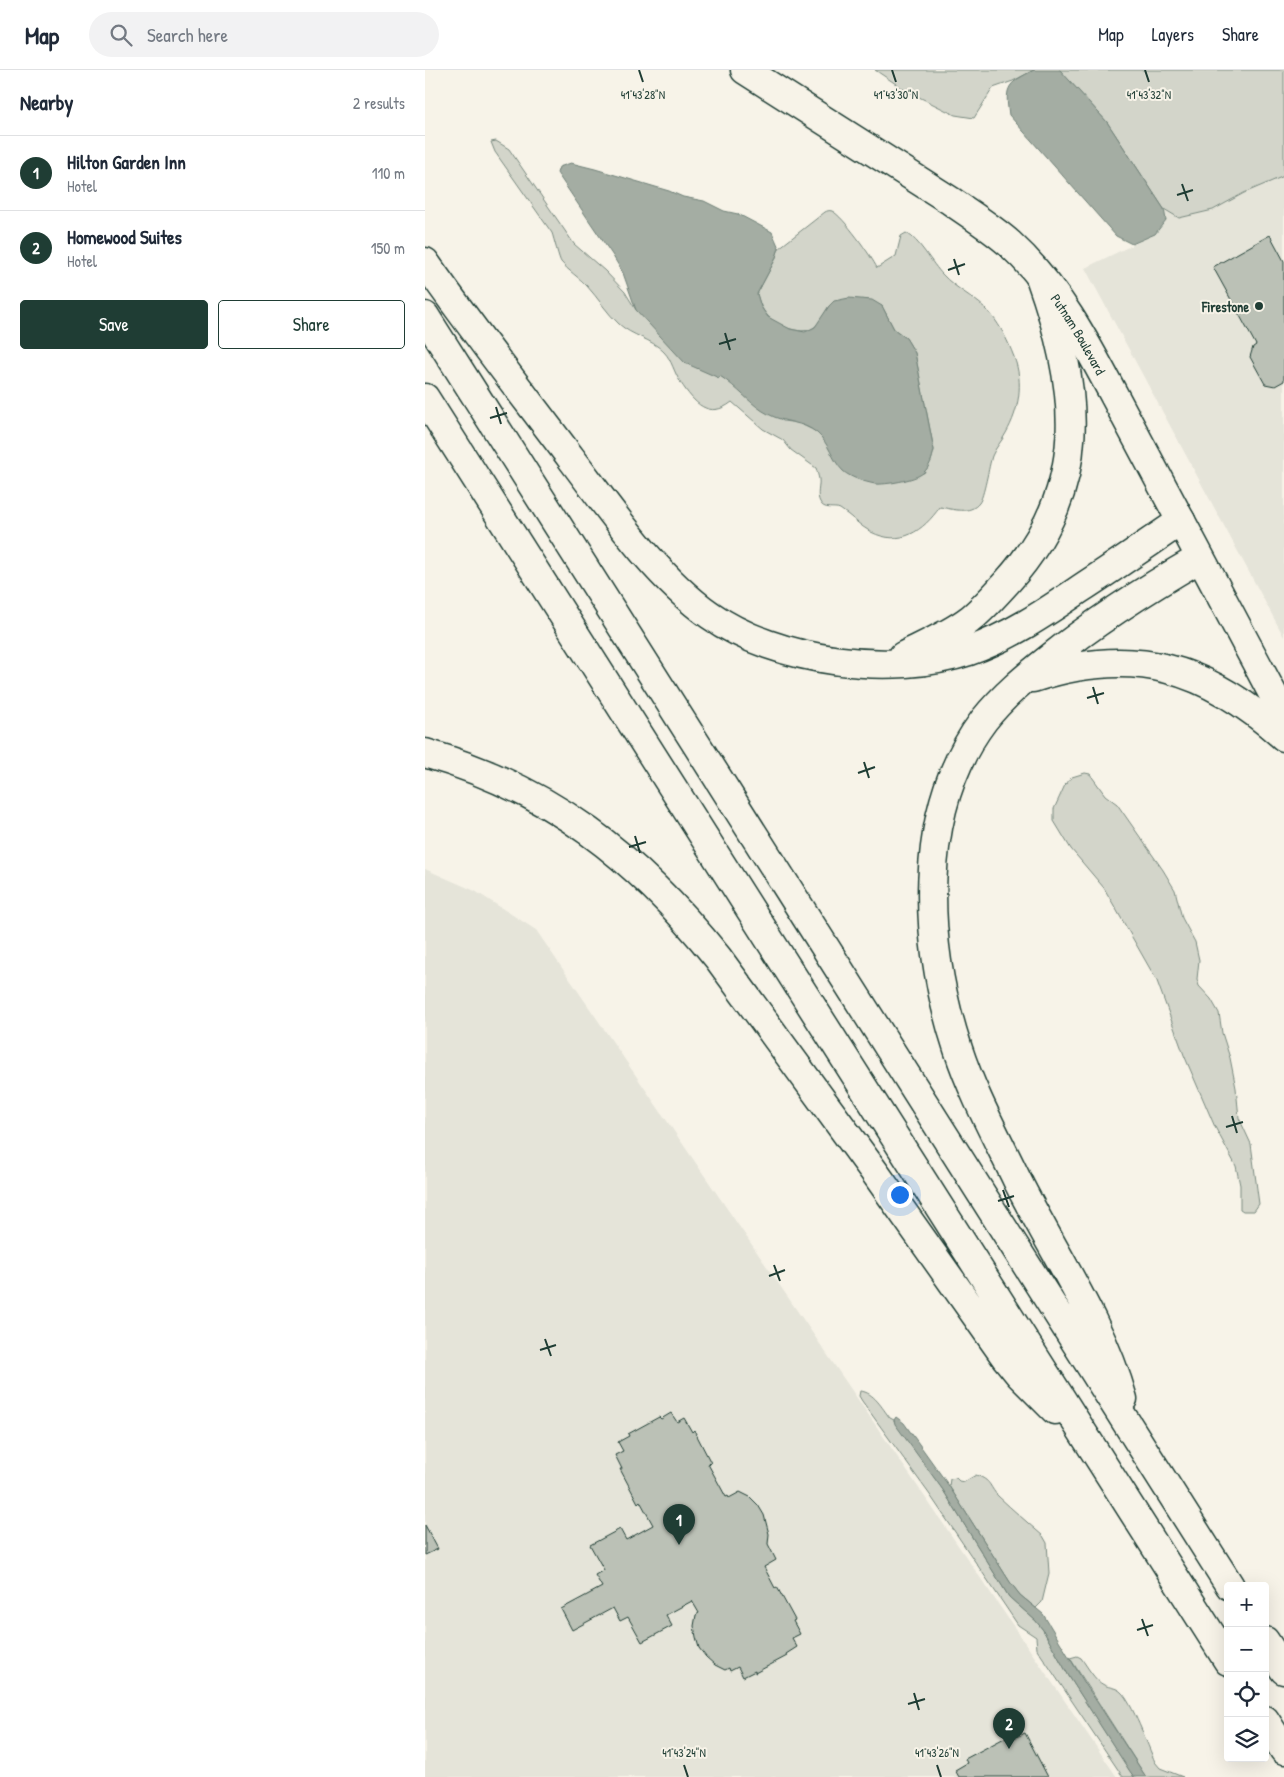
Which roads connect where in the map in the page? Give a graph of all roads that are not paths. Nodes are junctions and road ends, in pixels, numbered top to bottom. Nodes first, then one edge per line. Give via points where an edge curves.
1 (745, 70) edge
2 (425, 262) edge
3 (1040, 277) junction
4 (425, 316) edge
5 (425, 398) edge
6 (1181, 521) junction
7 (1201, 558) junction
8 (885, 663) junction
9 (1022, 681) junction
10 (1284, 715) edge
11 (1284, 737) edge
12 (425, 753) edge
13 (1131, 1429) junction
14 (1083, 1432) junction
15 (1228, 1582) edge
16 (1269, 1646) edge
17 (1224, 1655) edge
18 (1284, 1670) edge
19 (1269, 1726) edge
20 (1284, 1750) edge

1 - 3 main road, Putnam Boulevard via 981,222 1010,244
2 - 8 main road via 599,496 645,552 689,598 732,629 772,645 831,660
3 - 6 main road, Putnam Boulevard via 1062,303 1085,341
3 - 8 main road via 1055,322 1070,400 1066,475 1057,504 1041,539 984,607 939,638
4 - 13 main road
5 - 14 main road
6 - 7 main road, Putnam Boulevard
6 - 8 main road via 1047,612 999,639 943,658
7 - 9 main road via 1139,594
7 - 10 main road, Putnam Boulevard
9 - 11 main road via 1096,663 1161,666 1216,687
9 - 13 main road via 976,732 956,768 943,803 935,840 933,871 938,963 950,1021 968,1076 1020,1185 1102,1339
12 - 14 main road via 490,775 565,814 611,847 665,896 718,958 1006,1358 1041,1397
13 - 15 main road
14 - 17 main road
16 - 18 main road
19 - 20 main road

